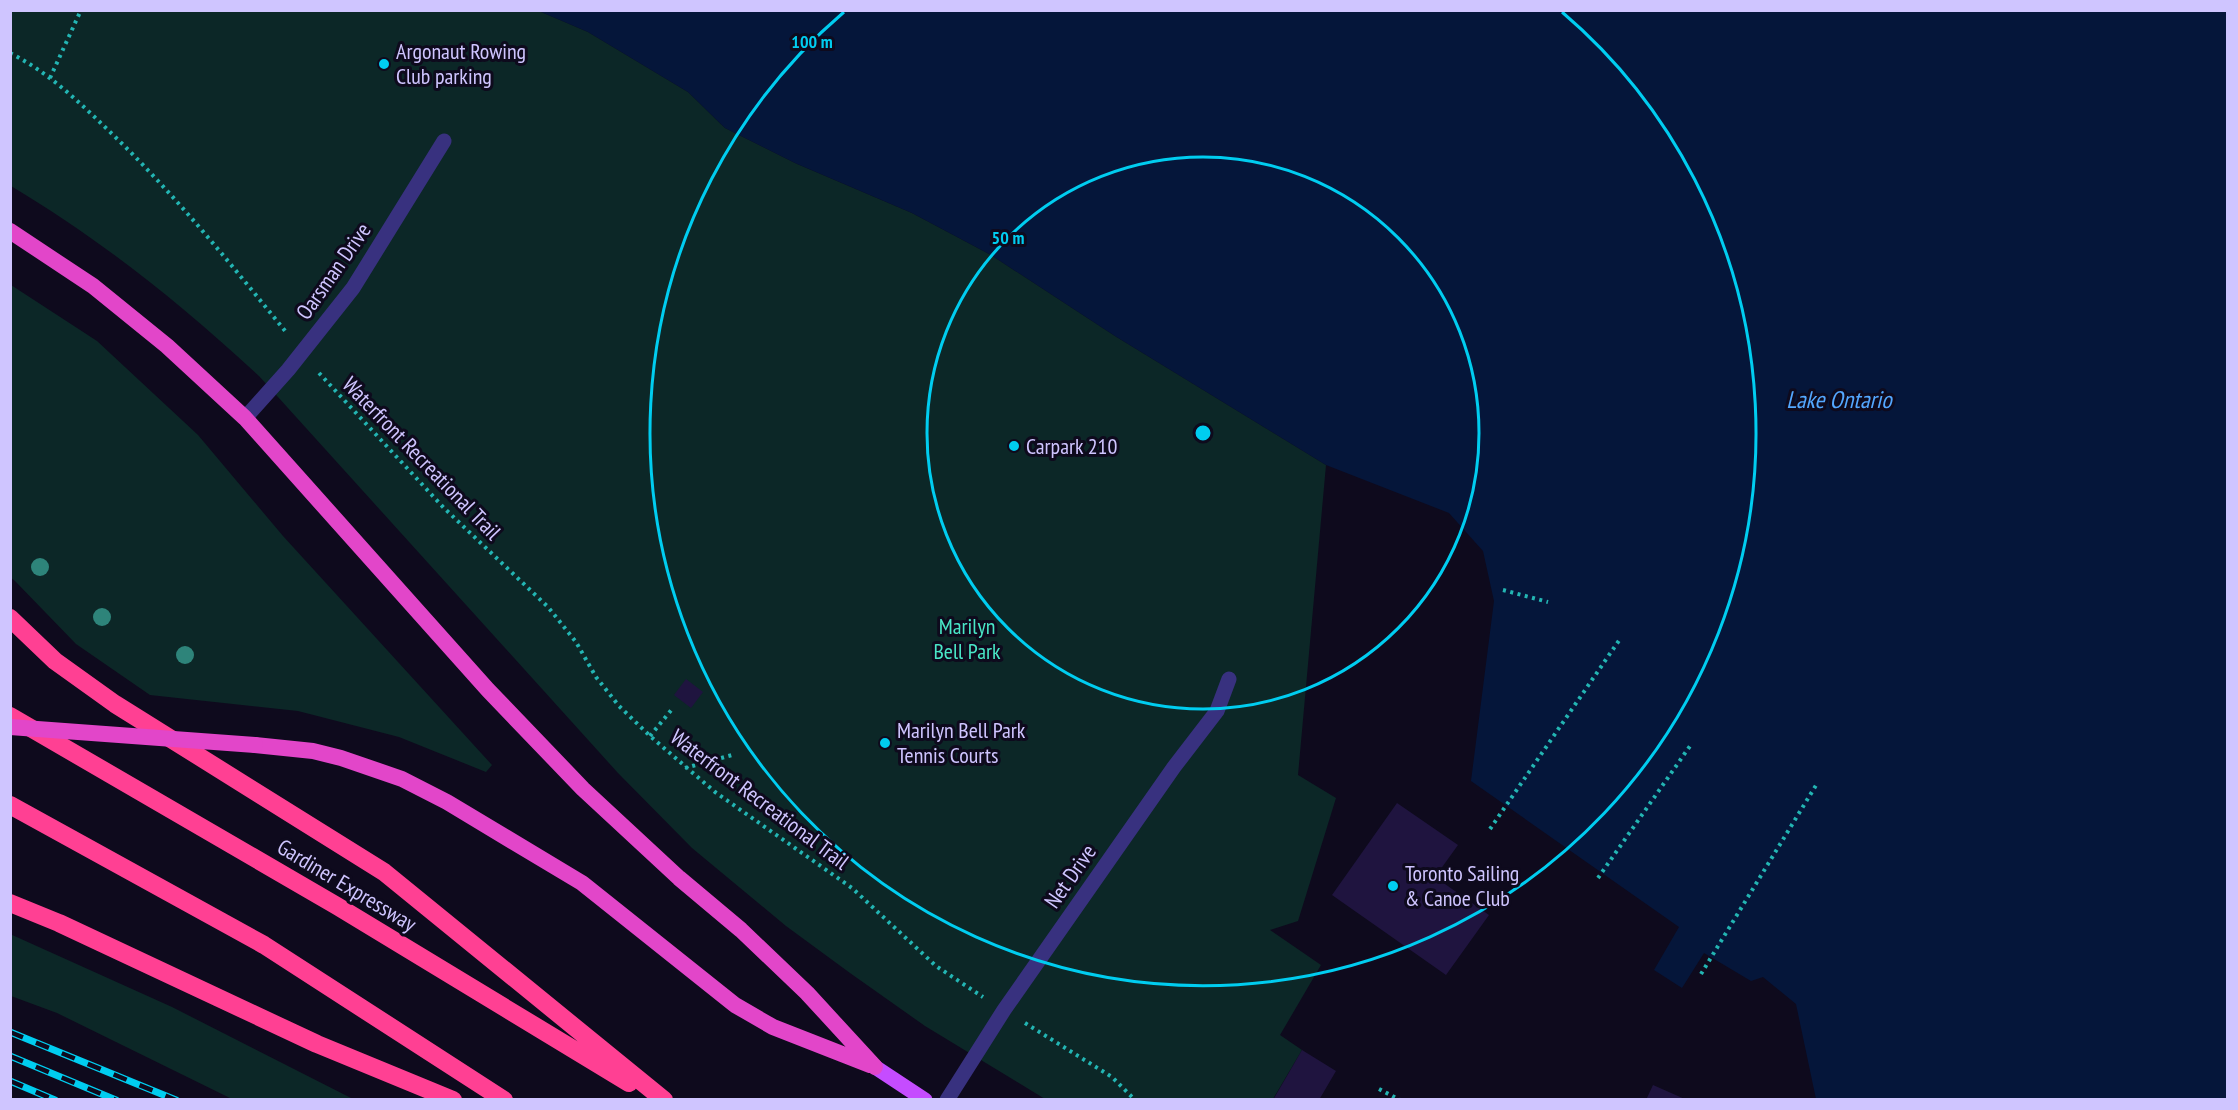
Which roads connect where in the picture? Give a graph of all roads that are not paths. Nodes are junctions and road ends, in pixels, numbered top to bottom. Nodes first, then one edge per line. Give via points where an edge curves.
1 (444, 141) dead end
2 (10, 231) edge
3 (245, 418) junction
4 (10, 618) edge
5 (1229, 679) dead end
6 (10, 716) edge
7 (10, 727) edge
8 (10, 805) edge
9 (10, 903) edge
10 (875, 1068) junction
11 (453, 1100) edge
12 (504, 1100) edge
13 (656, 1100) edge
14 (664, 1100) edge
15 (925, 1100) edge
16 (947, 1100) edge

1 - 3 street, Oarsman Drive via 353,288
2 - 3 highway via 93,285
3 - 10 highway via 480,682 634,837 799,985
4 - 14 highway via 55,662 114,704 384,872
5 - 16 street, Net Drive via 1217,711 1004,1010
6 - 13 highway, Gardiner Expressway via 337,906
7 - 10 highway, bridge via 314,751 402,779 447,801 582,883 735,1005 774,1027
8 - 12 highway via 264,945
9 - 11 highway via 59,922 317,1044
10 - 15 main road

